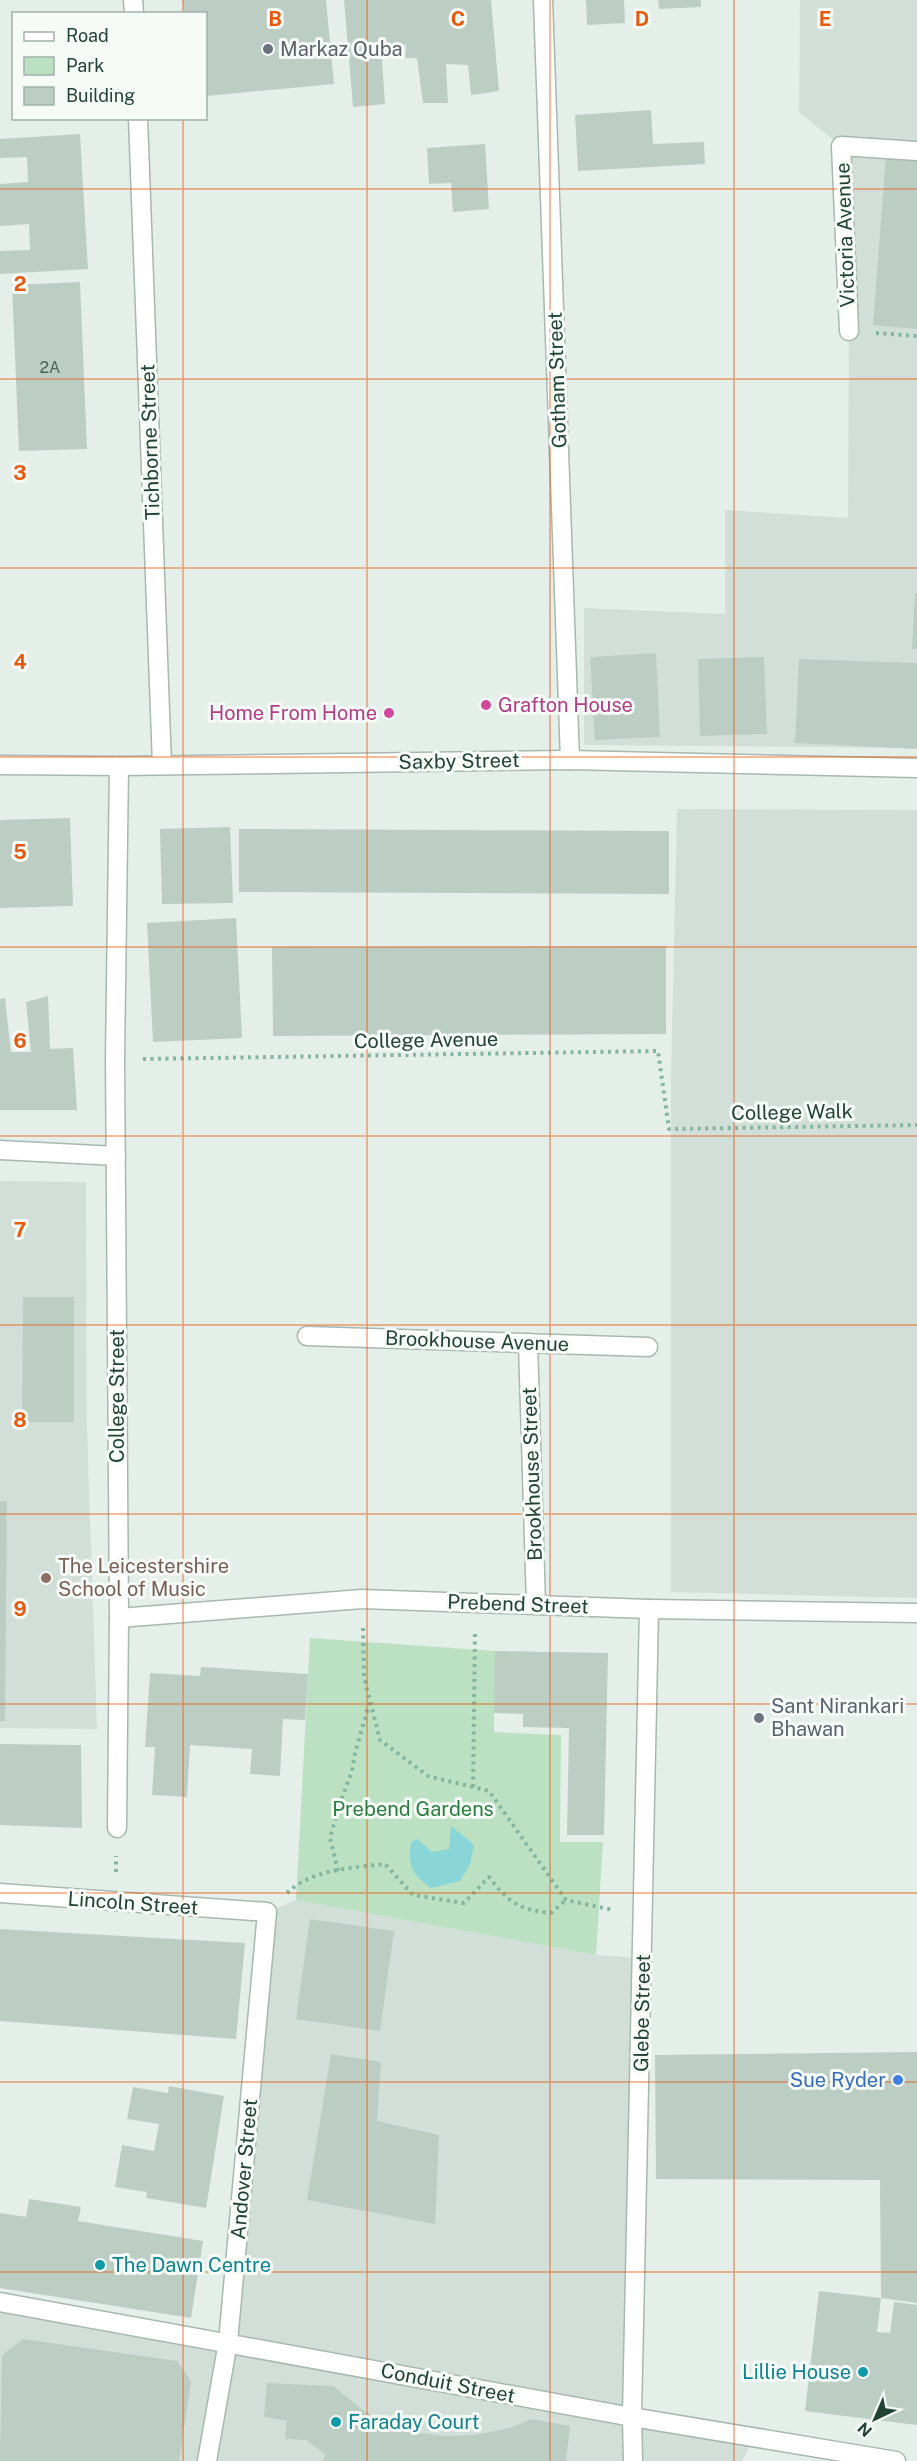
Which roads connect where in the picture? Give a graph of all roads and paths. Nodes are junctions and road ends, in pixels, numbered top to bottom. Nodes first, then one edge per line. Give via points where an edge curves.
1 (543, 0) edge
2 (138, 120) edge
3 (917, 151) edge
4 (849, 331) joint
5 (917, 336) edge
6 (570, 760) junction
7 (0, 765) edge
8 (162, 765) junction
9 (119, 766) junction
10 (917, 768) edge
11 (115, 1059) junction
12 (917, 1125) edge
13 (669, 1129) joint
14 (0, 1150) edge
15 (116, 1156) junction
16 (307, 1336) dead end
17 (528, 1343) junction
18 (648, 1347) dead end
19 (362, 1599) junction
20 (475, 1603) junction
21 (536, 1605) junction
22 (649, 1609) junction
23 (917, 1613) edge
24 (119, 1618) junction
25 (370, 1700) junction
26 (473, 1787) junction
27 (117, 1828) joint
28 (338, 1871) junction
29 (0, 1893) edge
30 (566, 1900) junction
31 (115, 1903) junction
32 (267, 1912) junction
33 (644, 1916) junction
34 (0, 2302) edge
35 (228, 2342) junction
36 (632, 2417) junction
37 (207, 2461) edge
38 (633, 2461) edge
39 (896, 2461) edge

1 - 6 street, Gotham Street
2 - 8 street, Tichborne Street
3 - 4 street, Victoria Avenue via 841,146
4 - 5 path, Victoria Avenue
6 - 8 street, Saxby Street
6 - 10 street, Saxby Street
7 - 9 street, Saxby Street
8 - 9 street, Saxby Street
9 - 11 street, College Street
11 - 13 path, College Avenue via 658,1051
11 - 15 street, College Street
12 - 13 path, College Walk
14 - 15 street
15 - 24 street, College Street
16 - 17 street, Brookhouse Avenue
17 - 18 street, Brookhouse Avenue
17 - 21 street, Brookhouse Street
19 - 20 street, Prebend Street
19 - 24 street, Prebend Street
19 - 25 path via 364,1677
20 - 21 street, Prebend Street
20 - 26 path
21 - 22 street, Prebend Street
22 - 23 street, Prebend Street
22 - 33 street, Glebe Street
24 - 27 street, College Street
25 - 26 path via 381,1740 428,1776
25 - 28 path via 330,1838
26 - 30 path via 489,1791
27 - 31 path
28 - 30 path via 385,1864 413,1895 451,1902 464,1903 489,1877 506,1898 529,1911 551,1913
28 - 32 path via 297,1884
29 - 31 street, Lincoln Street
30 - 33 path
31 - 32 street, Lincoln Street
32 - 35 street, Andover Street
33 - 36 street, Glebe Street
34 - 35 street, Conduit Street
35 - 36 street, Conduit Street
35 - 37 street, Andover Street
36 - 38 street, Glebe Street
36 - 39 street, Conduit Street

